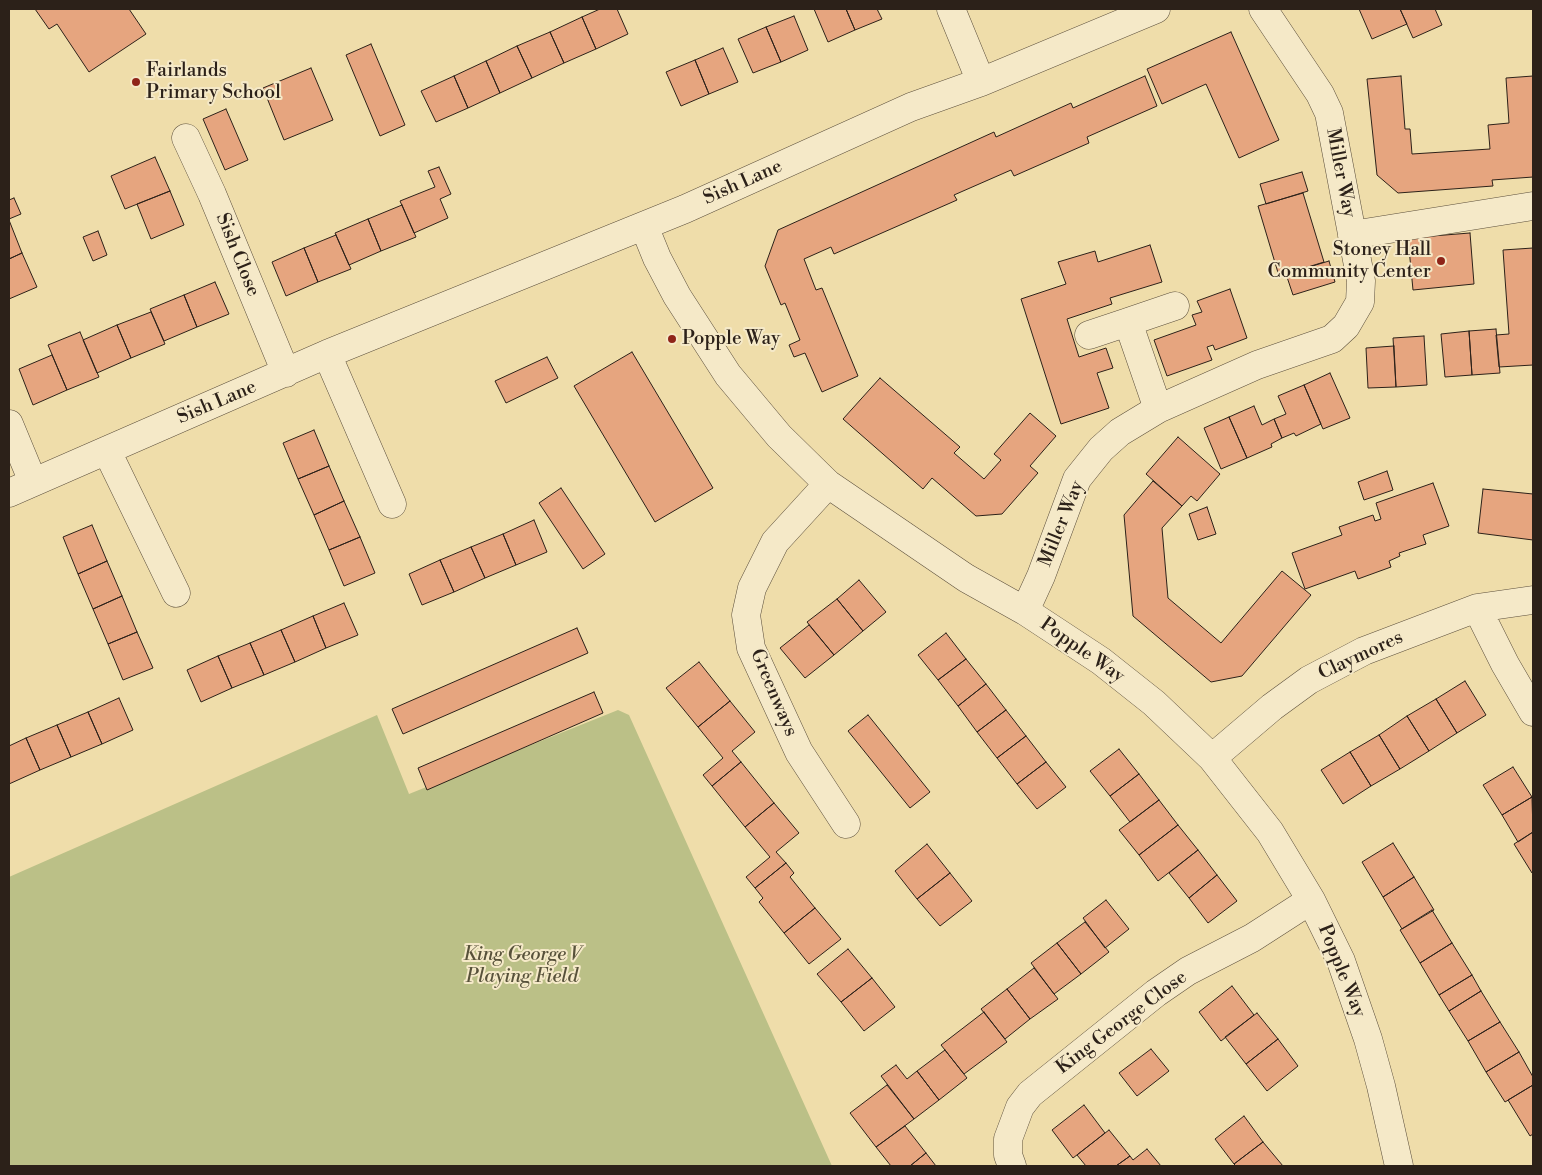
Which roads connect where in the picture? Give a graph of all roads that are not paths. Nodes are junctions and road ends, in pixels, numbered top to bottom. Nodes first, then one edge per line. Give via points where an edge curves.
1 (951, 9) edge
2 (1156, 9) edge
3 (1263, 9) edge
4 (981, 82) junction
5 (186, 138) dead end
6 (1533, 206) edge
7 (644, 226) junction
8 (1352, 235) junction
9 (1175, 306) dead end
10 (1128, 322) junction
11 (1089, 335) dead end
12 (328, 354) junction
13 (286, 373) junction
14 (1158, 409) junction
15 (9, 424) edge
16 (107, 451) junction
17 (828, 484) junction
18 (21, 487) edge
19 (392, 504) dead end
20 (176, 593) dead end
21 (1533, 600) edge
22 (1477, 608) junction
23 (1024, 611) junction
24 (1533, 712) edge
25 (1212, 758) junction
26 (846, 824) dead end
27 (1311, 900) junction
28 (1012, 1166) edge
29 (1399, 1166) edge

1 - 4 street
2 - 4 street, Sish Lane
3 - 8 street, Miller Way via 1320,94 1328,113
4 - 7 street, Sish Lane via 911,107
5 - 13 street, Sish Close
6 - 8 street
7 - 12 street, Sish Lane
7 - 17 street, Popple Way via 677,296 728,375 779,436
8 - 14 street, Miller Way via 1361,281 1360,302 1346,326 1332,339 1256,365
9 - 10 street
10 - 11 street
10 - 14 street
12 - 13 street, Sish Lane
12 - 19 street
13 - 16 street, Sish Lane
14 - 23 street, Miller Way via 1120,432 1101,449 1077,479 1041,576
15 - 18 street
16 - 18 street, Sish Lane
16 - 20 street
17 - 23 street, Popple Way via 966,578
17 - 26 street, Greenways via 775,542 752,588 746,615 751,648 791,736
21 - 22 street, Claymores
22 - 24 street
22 - 25 street, Claymores via 1364,651 1309,680
23 - 25 street, Popple Way via 1100,661 1147,697
25 - 27 street, Popple Way via 1270,832
27 - 28 street, King George Close via 1252,938 1188,971 1156,992 1030,1094 1020,1106 1008,1139
27 - 29 street, Popple Way via 1341,961 1368,1039

